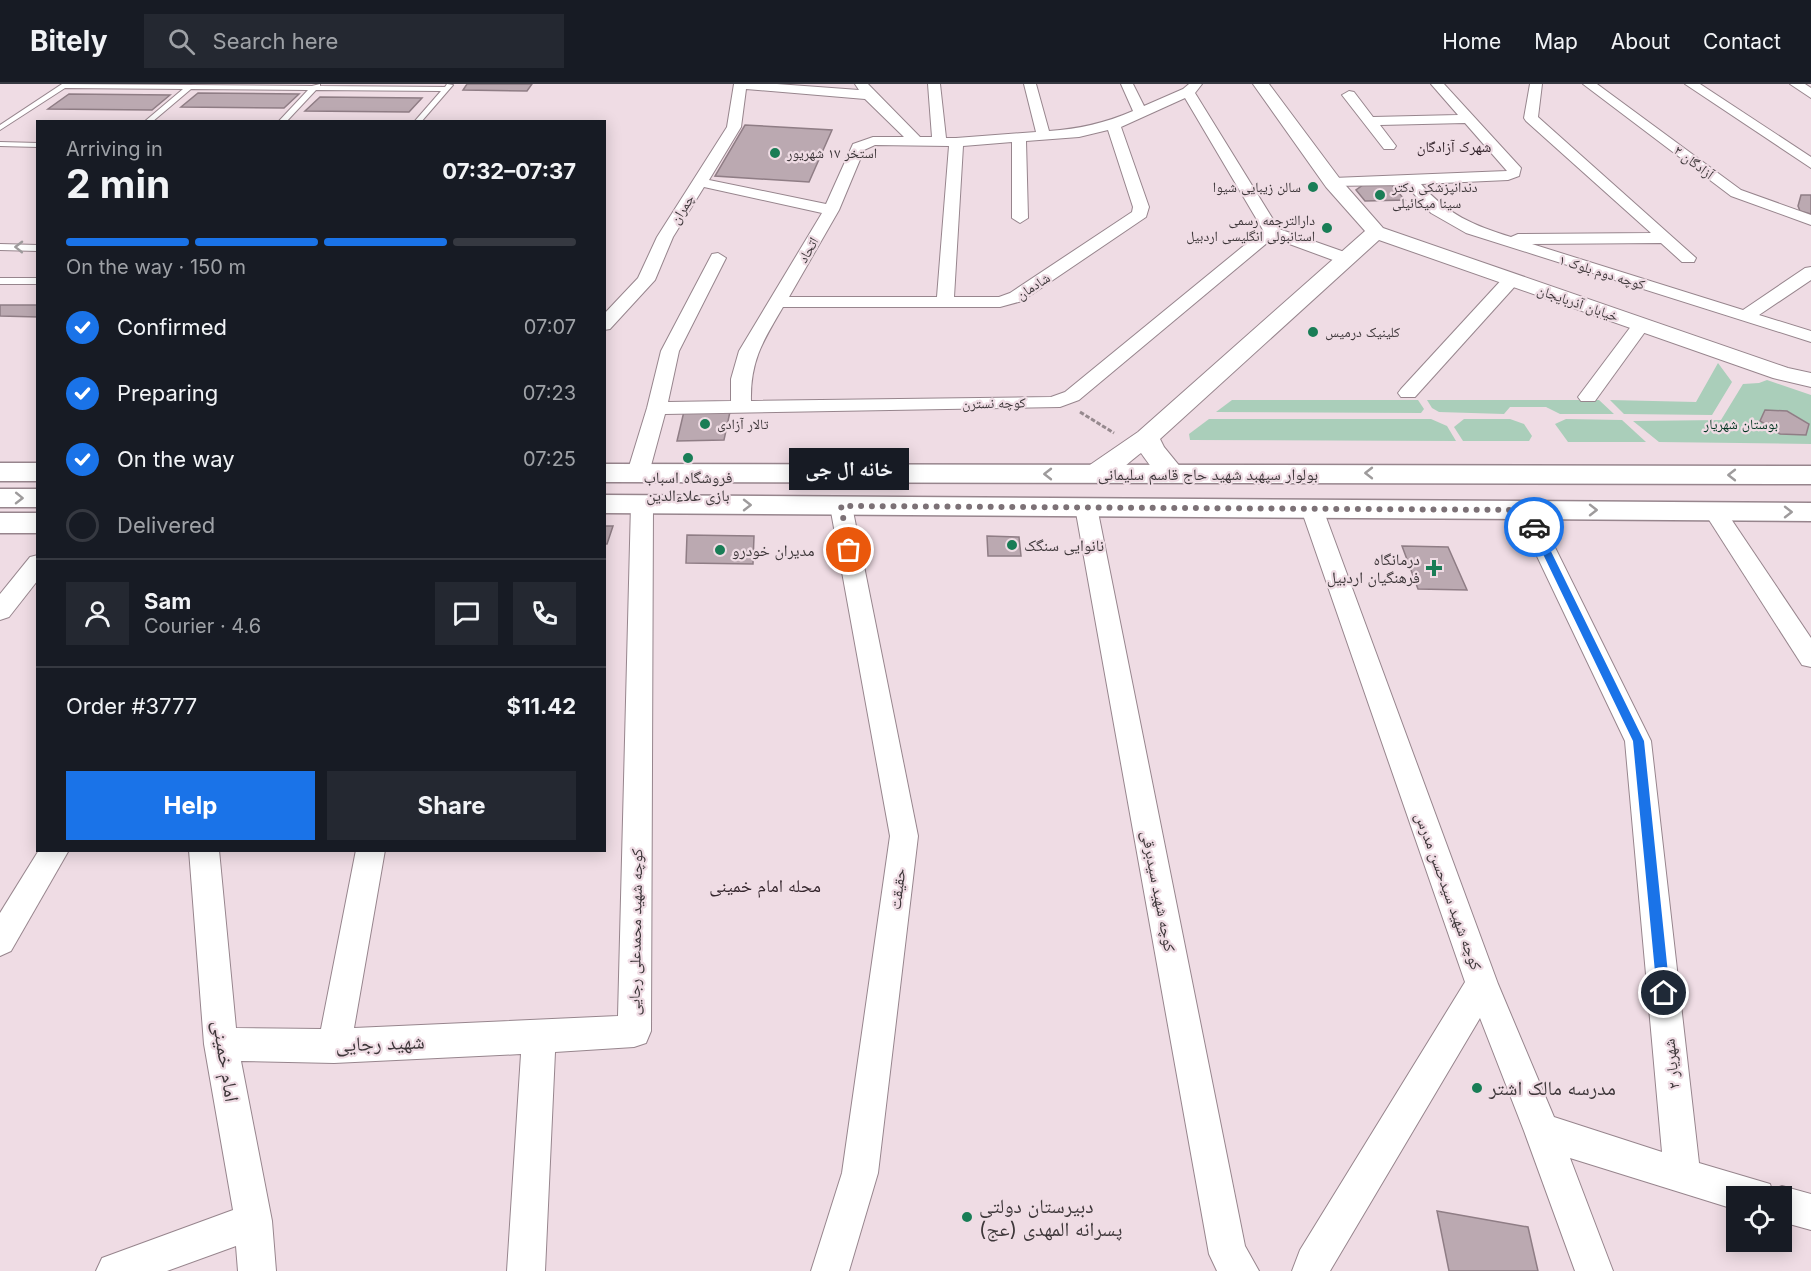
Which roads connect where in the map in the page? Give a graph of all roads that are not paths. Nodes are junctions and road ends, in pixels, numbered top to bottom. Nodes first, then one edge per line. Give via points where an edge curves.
1 (740, 84) edge
2 (934, 84) edge
3 (1030, 84) edge
4 (1127, 84) edge
5 (1261, 84) edge
6 (1437, 84) edge
7 (1536, 84) edge
8 (1589, 84) edge
9 (1691, 84) edge
10 (1796, 84) edge
11 (66, 85) edge
12 (191, 86) edge
13 (316, 86) edge
14 (449, 87) edge
15 (1192, 88) edge
16 (865, 90) edge
17 (1811, 94) edge
18 (1349, 95) dead end
19 (1140, 112) junction
20 (1468, 119) junction
21 (149, 120) edge
22 (282, 120) edge
23 (419, 120) edge
24 (1370, 121) junction
25 (1113, 125) junction
26 (0, 128) edge
27 (1044, 137) junction
28 (1019, 138) junction
29 (915, 140) junction
30 (939, 141) junction
31 (956, 142) junction
32 (0, 144) edge
33 (36, 145) edge
34 (1389, 146) dead end
35 (1811, 164) edge
36 (1410, 180) junction
37 (699, 182) junction
38 (1333, 183) junction
39 (831, 210) junction
40 (1020, 218) dead end
41 (1811, 220) edge
42 (1271, 232) junction
43 (1376, 232) junction
44 (1665, 238) junction
45 (1495, 239) junction
46 (0, 247) edge
47 (36, 248) edge
48 (718, 258) dead end
49 (1688, 258) dead end
50 (1347, 259) junction
51 (1811, 272) edge
52 (1511, 280) junction
53 (0, 281) edge
54 (36, 281) edge
55 (945, 300) junction
56 (778, 302) junction
57 (1743, 317) junction
58 (606, 323) edge
59 (1641, 325) junction
60 (1811, 337) edge
61 (1780, 373) junction
62 (1811, 380) edge
63 (1811, 388) edge
64 (1408, 393) dead end
65 (1588, 397) dead end
66 (741, 406) junction
67 (657, 408) junction
68 (1140, 441) junction
69 (0, 454) edge
70 (36, 454) edge
71 (0, 472) edge
72 (36, 472) edge
73 (606, 473) edge
74 (638, 473) junction
75 (1407, 473) junction
76 (1093, 474) junction
77 (1173, 474) junction
78 (1811, 475) edge
79 (0, 498) edge
80 (36, 498) edge
81 (606, 504) edge
82 (642, 504) junction
83 (841, 506) junction
84 (1086, 507) junction
85 (1312, 509) junction
86 (1535, 510) junction
87 (1715, 512) junction
88 (1811, 512) edge
89 (0, 523) edge
90 (36, 523) edge
91 (36, 566) edge
92 (0, 612) edge
93 (1811, 658) edge
94 (55, 852) edge
95 (204, 852) edge
96 (370, 852) edge
97 (0, 941) edge
98 (1482, 984) junction
99 (539, 1037) junction
100 (221, 1044) junction
101 (334, 1046) junction
102 (1542, 1131) junction
103 (1682, 1176) junction
104 (1726, 1188) edge
105 (1792, 1207) edge
106 (1811, 1212) edge
107 (253, 1221) junction
108 (115, 1271) edge
109 (257, 1271) edge
110 (526, 1271) edge
111 (830, 1271) edge
112 (1240, 1271) edge
113 (1311, 1271) edge
114 (1594, 1271) edge

1 - 16 street
1 - 37 street, چمران via 734,128
2 - 30 street
3 - 27 street
4 - 19 street
5 - 38 street, خیابان آذربایجان
6 - 20 street
7 - 44 street via 1532,118
8 - 41 street, آزادگان ۲ via 1736,193
9 - 35 street
10 - 17 street
11 - 12 lane
11 - 26 lane
12 - 13 lane
12 - 21 lane
13 - 14 lane
13 - 22 lane
14 - 23 lane
15 - 19 street
15 - 42 street
16 - 29 street
18 - 24 street
19 - 25 street
20 - 24 street
20 - 36 street via 1514,168 1514,173
24 - 34 street
25 - 27 street
25 - 55 street, شادمان via 1140,214 1009,300
27 - 28 street
28 - 31 street
28 - 40 street
29 - 30 street
29 - 39 street, اتحاد via 873,141 858,147
30 - 31 street
31 - 55 street
32 - 33 lane
36 - 38 street
36 - 45 street, کوچه دوم بلوک ۱ via 1436,211
37 - 39 street
37 - 58 street, چمران via 665,237 646,280
38 - 43 street, خیابان آذربایجان
39 - 56 street, اتحاد
42 - 50 street
42 - 66 street, کوچه نسترن via 1072,396 1053,403
43 - 50 street
43 - 52 street, خیابان آذربایجان
44 - 45 street
44 - 49 street
45 - 57 street, کوچه دوم بلوک ۱
47 -> 46 lane
48 - 67 street via 670,351
50 - 68 street
51 - 57 street
52 - 59 street, خیابان آذربایجان
52 - 64 street
53 - 54 lane
55 - 56 street, شادمان
56 - 66 street, اتحاد via 748,351 741,380
57 - 60 street, کوچه دوم بلوک ۱
59 - 61 street, خیابان آذربایجان
59 - 65 street
61 - 62 street, خیابان آذربایجان
61 - 63 street, خیابان آذربایجان
66 - 67 street, کوچه نسترن
67 - 74 street
68 - 76 street
68 - 77 street
69 - 70 main road
71 - 72 main road
73 - 74 main road, بولوار سپهبد شهید حاج قاسم سلیمانی
76 -> 74 main road, بولوار سپهبد شهید حاج قاسم سلیمانی
75 -> 77 main road, بولوار سپهبد شهید حاج قاسم سلیمانی
78 -> 75 main road, بولوار سپهبد شهید حاج قاسم سلیمانی
75 - 86 main road via 1444,486 1547,489 1563,500 1561,505
76 - 77 main road, بولوار سپهبد شهید حاج قاسم سلیمانی
79 -> 80 main road
81 - 82 main road, بولوار سپهبد شهید حاج قاسم سلیمانی
82 -> 83 main road, بولوار سپهبد شهید حاج قاسم سلیمانی
82 - 99 street, کوچه شهید محمدعلی رجایی via 634,1031
83 - 84 main road, بولوار سپهبد شهید حاج قاسم سلیمانی
83 - 111 street, حقیقت via 904,836 860,1173
84 - 85 main road, بولوار سپهبد شهید حاج قاسم سلیمانی
84 - 112 street, کوچه شهید سیدبرقی via 1228,1254
85 - 86 main road, بولوار سپهبد شهید حاج قاسم سلیمانی
85 - 98 street, کوچه شهید سیدحسن مدرس
86 -> 87 main road, بولوار سپهبد شهید حاج قاسم سلیمانی
86 - 103 street, شهریار ۲ via 1638,741
87 -> 88 main road, بولوار سپهبد شهید حاج قاسم سلیمانی
87 - 93 street
89 - 90 main road
91 - 92 street
94 - 97 street
95 - 100 street, امام خمینی
96 - 101 street
98 - 102 street, کوچه شهید سیدحسن مدرس
98 - 113 street
99 - 101 street, شهید رجایی
99 - 110 street
100 - 101 street, شهید رجایی
100 - 107 street, امام خمینی
102 - 103 street
102 - 114 street, کوچه شهید سیدحسن مدرس
103 - 104 street
105 - 106 street
107 - 108 street
107 - 109 street, امام خمینی

